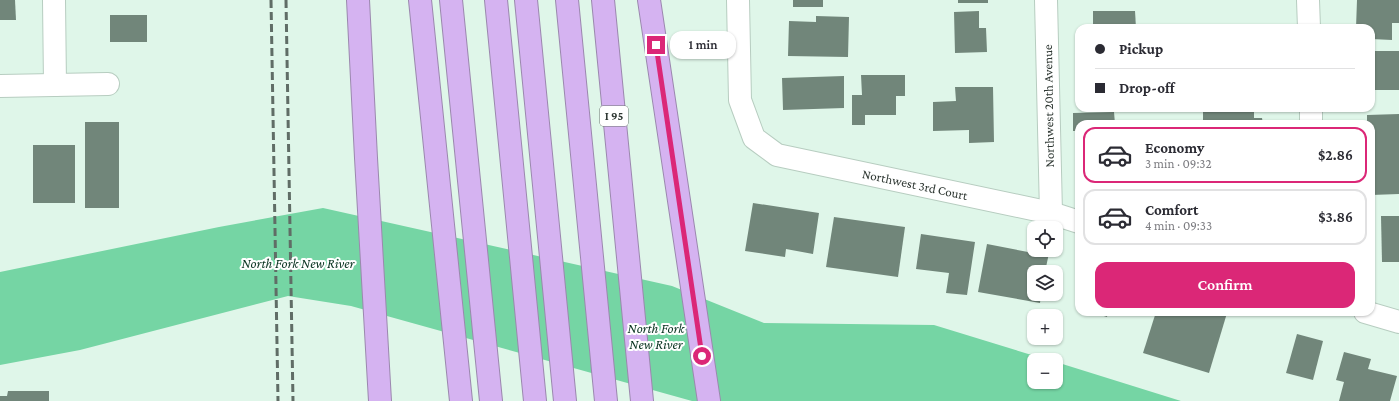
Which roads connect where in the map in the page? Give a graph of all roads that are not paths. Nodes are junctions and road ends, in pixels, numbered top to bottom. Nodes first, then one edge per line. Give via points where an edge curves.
1 (54, 0) edge
2 (358, 0) edge
3 (420, 0) edge
4 (451, 0) edge
5 (496, 0) edge
6 (526, 0) edge
7 (567, 0) edge
8 (603, 0) edge
9 (649, 0) edge
10 (738, 0) edge
11 (1046, 0) edge
12 (1308, 0) edge
13 (1309, 24) edge
14 (108, 84) dead end
15 (55, 85) junction
16 (0, 86) edge
17 (1050, 213) junction
18 (1075, 221) edge
19 (1375, 315) edge
20 (1399, 322) edge
21 (380, 401) edge
22 (461, 401) edge
23 (491, 401) edge
24 (535, 401) edge
25 (565, 401) edge
26 (606, 401) edge
27 (642, 401) edge
28 (709, 401) edge

1 - 15 street
2 - 21 highway
3 - 22 highway
4 - 23 highway
5 - 24 highway
6 - 25 highway
7 - 26 highway
8 - 27 highway, I 95
9 - 28 highway
10 - 17 street, Northwest 3rd Court via 740,100 754,138 777,154
11 - 17 street, Northwest 20th Avenue
12 - 13 street
14 - 15 street
15 - 16 street
17 - 18 street, Northwest 3rd Court
19 - 20 street

